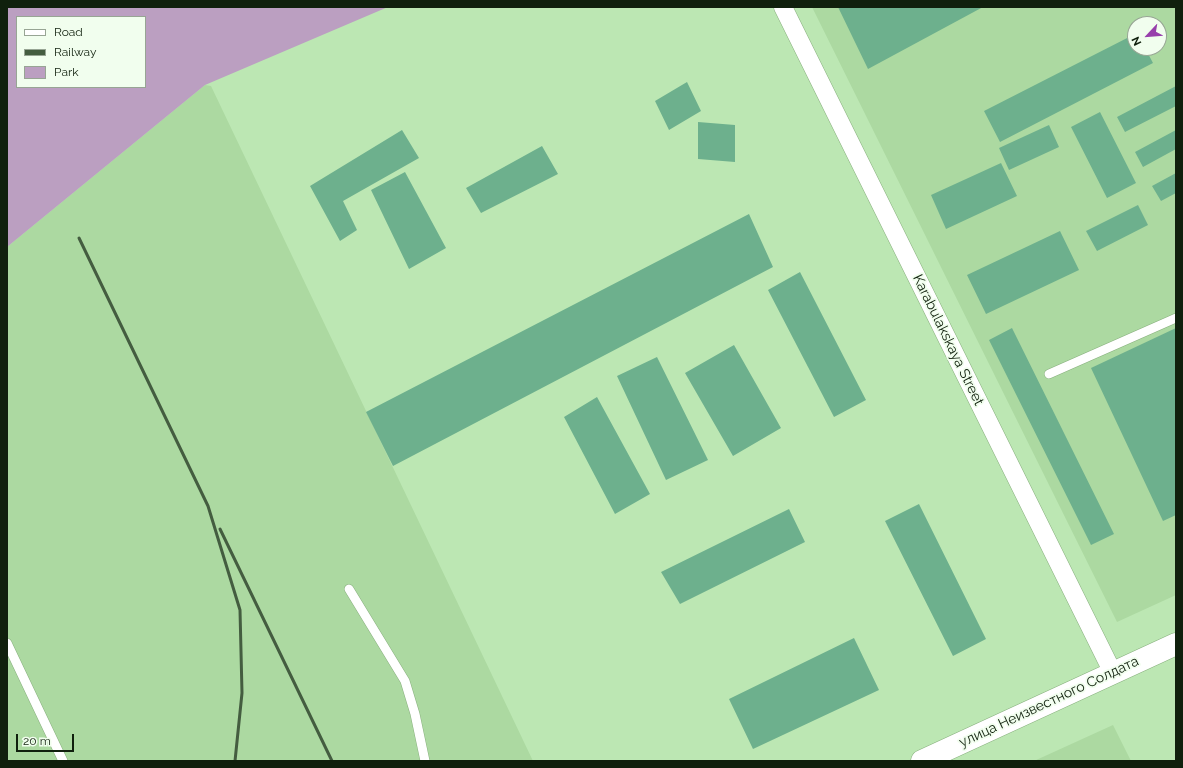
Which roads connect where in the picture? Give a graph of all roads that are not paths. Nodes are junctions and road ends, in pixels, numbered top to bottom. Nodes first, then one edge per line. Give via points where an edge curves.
1 (783, 7) edge
2 (1176, 318) edge
3 (1049, 374) dead end
4 (349, 589) dead end
5 (7, 643) edge
6 (1176, 644) edge
7 (1113, 673) junction
8 (63, 761) edge
9 (425, 761) edge
10 (922, 761) edge

1 - 7 street, Karabulakskaya Street
2 - 3 lane
4 - 9 lane via 405,681
5 - 8 lane
6 - 7 street, улица Неизвестного Солдата
7 - 10 street, улица Неизвестного Солдата

